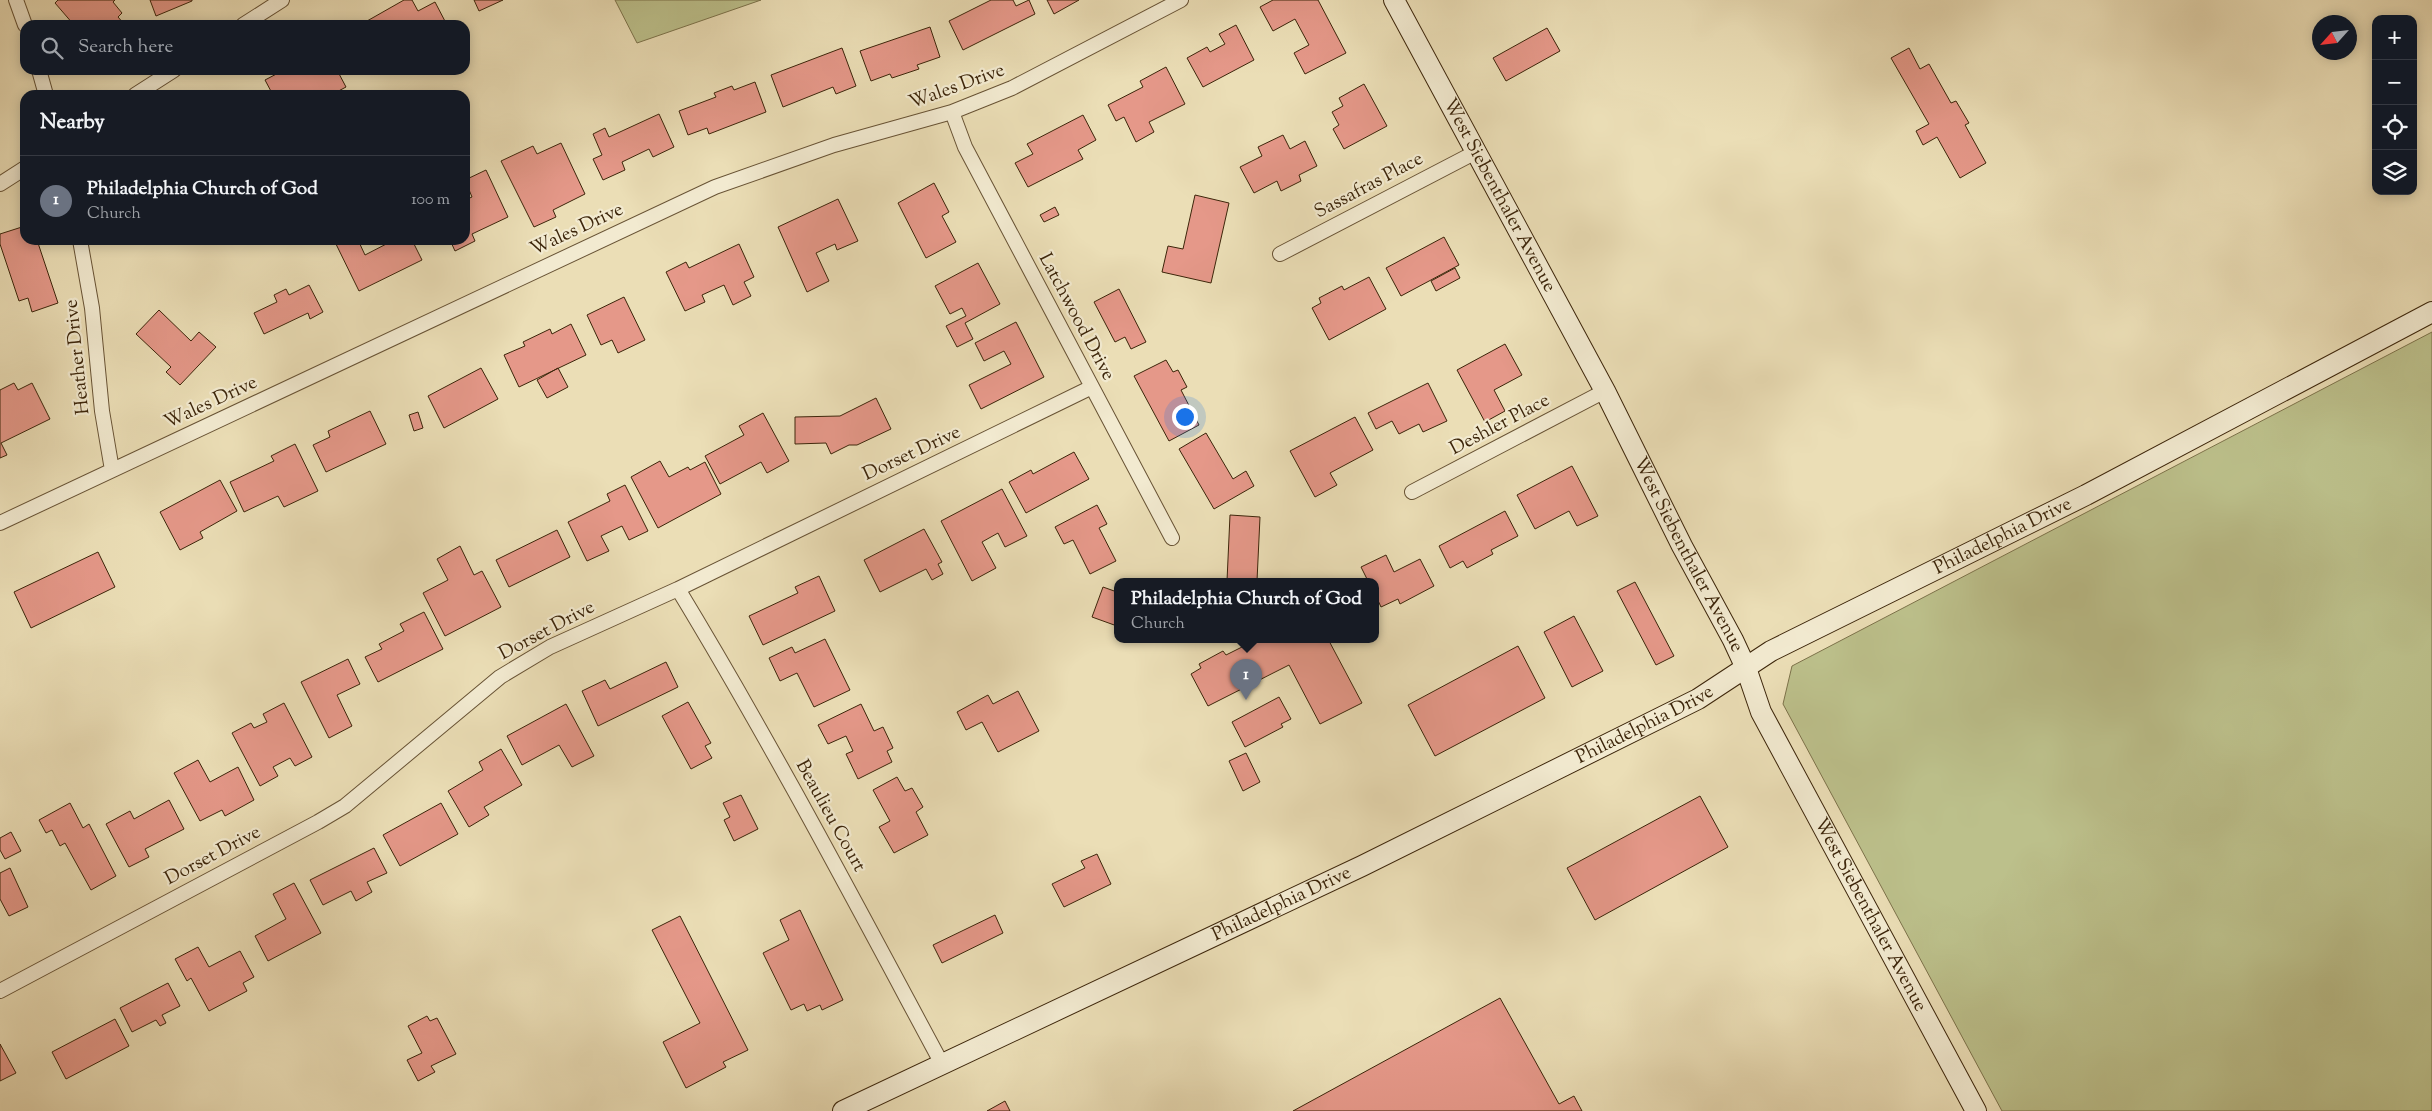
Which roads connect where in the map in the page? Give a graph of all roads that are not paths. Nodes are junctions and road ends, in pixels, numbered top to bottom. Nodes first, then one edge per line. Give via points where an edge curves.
1 (16, 0) edge
2 (282, 0) edge
3 (1181, 0) edge
4 (1394, 0) edge
5 (23, 20) edge
6 (251, 20) edge
7 (40, 75) edge
8 (166, 75) edge
9 (45, 90) edge
10 (143, 90) edge
11 (952, 112) junction
12 (1476, 152) junction
13 (20, 171) edge
14 (0, 184) edge
15 (81, 245) edge
16 (1280, 254) dead end
17 (2432, 312) edge
18 (1092, 387) junction
19 (1605, 391) junction
20 (112, 470) junction
21 (1412, 492) dead end
22 (0, 523) edge
23 (1172, 538) dead end
24 (678, 589) junction
25 (1746, 668) junction
26 (0, 991) edge
27 (942, 1064) junction
28 (857, 1108) edge
29 (1976, 1111) edge

1 - 5 street
2 - 6 street
3 - 11 street, Wales Drive via 1012,88
4 - 12 main road, West Siebenthaler Avenue
7 - 9 street
8 - 10 street
11 - 18 street, Latchwood Drive via 965,147
11 - 20 street, Wales Drive via 834,144 715,186
12 - 16 street, Sassafras Place
12 - 19 main road, West Siebenthaler Avenue
13 - 14 street
15 - 20 street, Heather Drive
17 - 25 main road, Philadelphia Drive via 2086,494 1771,651
18 - 23 street, Latchwood Drive
18 - 24 street, Dorset Drive
19 - 21 street, Deshler Place
19 - 25 main road, West Siebenthaler Avenue
20 - 22 street, Wales Drive
24 - 26 street, Dorset Drive via 550,648 500,677 375,783 318,822
24 - 27 street, Beaulieu Court via 830,853
25 - 27 main road, Philadelphia Drive via 1698,699 1362,866
25 - 29 main road, West Siebenthaler Avenue via 1761,712
27 - 28 main road, Philadelphia Drive

